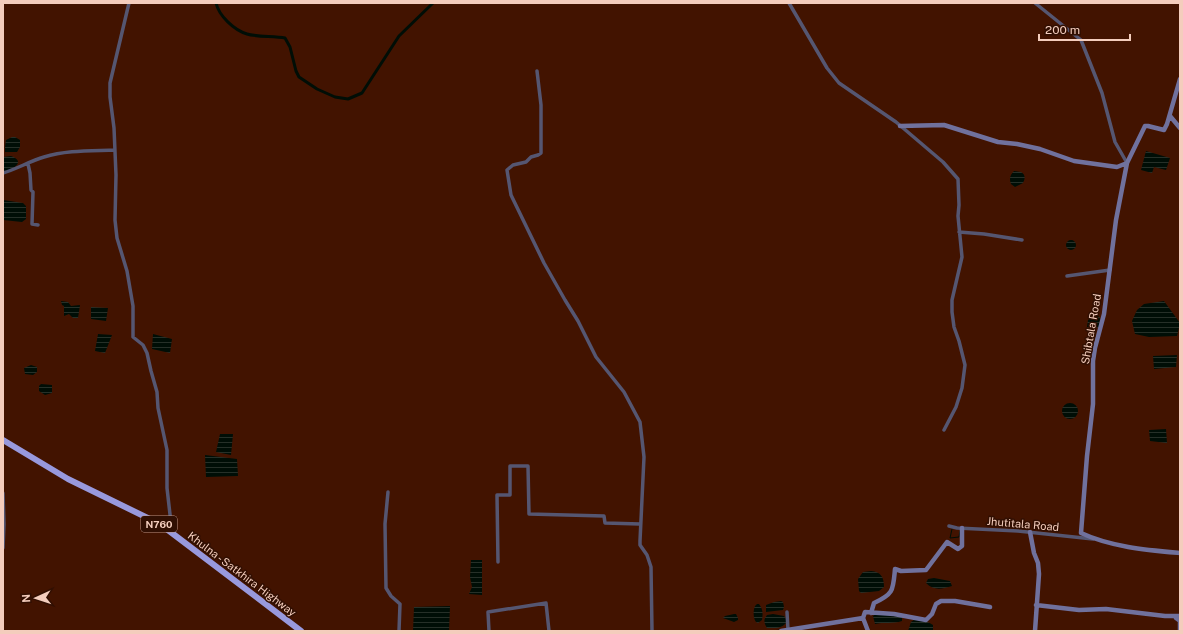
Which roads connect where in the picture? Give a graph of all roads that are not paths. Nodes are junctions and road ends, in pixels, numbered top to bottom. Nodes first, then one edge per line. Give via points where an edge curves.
1 (128, 3) edge
2 (789, 3) edge
3 (1035, 3) edge
4 (537, 71) dead end
5 (1180, 79) edge
6 (1170, 116) junction
7 (900, 126) junction
8 (1180, 128) edge
9 (115, 150) junction
10 (1127, 163) junction
11 (28, 164) junction
12 (3, 173) edge
13 (38, 225) dead end
14 (959, 232) junction
15 (1022, 240) dead end
16 (1110, 270) junction
17 (1067, 276) dead end
18 (944, 430) dead end
19 (3, 440) edge
20 (388, 492) dead end
21 (3, 494) edge
22 (640, 524) junction
23 (949, 526) dead end
24 (962, 528) junction
25 (1030, 532) junction
26 (173, 534) junction
27 (1095, 539) junction
28 (3, 548) edge
29 (1180, 553) edge
30 (498, 562) dead end
31 (652, 583) junction
32 (657, 583) dead end
33 (1036, 605) junction
34 (990, 607) dead end
35 (787, 612) dead end
36 (871, 613) junction
37 (1178, 616) edge
38 (863, 618) junction
39 (788, 630) junction
40 (300, 631) edge
41 (399, 631) edge
42 (489, 631) edge
43 (549, 631) edge
44 (652, 631) edge
45 (781, 631) edge
46 (868, 631) edge
47 (1035, 631) edge
48 (1180, 631) edge

1 - 9 street via 110,83
2 - 7 street via 827,68 839,83
3 - 10 street via 1081,40 1102,93 1115,142
4 - 22 street via 541,105 541,153 507,170 511,195 544,263 596,357 624,392 640,422 644,457
5 - 6 street, Shibtala Road
6 - 8 street
6 - 10 street, Shibtala Road via 1164,130 1145,126
7 - 10 street via 944,125 998,142 1040,149 1074,161 1117,166
7 - 14 street via 943,162 958,179
9 - 11 street via 69,152
9 - 26 street via 117,238 134,306 133,337 143,345 147,353 157,392 167,450 167,488
10 - 16 street, Shibtala Road
11 - 12 street
11 - 13 street via 33,192 32,224
14 - 15 street
14 - 18 street via 962,257 952,300 952,312 964,365 962,388
16 - 17 street
16 - 27 street, Shibtala Road via 1104,314 1095,348 1082,533
19 - 26 highway, Khulna - Satkhira Highway / N760 via 68,478 160,524
20 - 41 street via 385,524 386,588 400,604
21 - 28 street
22 - 30 street via 605,523 604,516 529,514 528,466 510,466 510,495 497,494
22 - 31 street via 640,545 651,567
23 - 24 street, Jhutitala Road
24 - 25 street, Jhutitala Road
24 - 36 street via 962,546 958,549 947,542 926,570 895,569 893,588 888,597 874,603
25 - 27 street, Jhutitala Road
25 - 33 street via 1039,574
26 - 40 highway, Khulna - Satkhira Highway / N760
27 - 29 street
31 - 32 street
31 - 44 street
33 - 37 street
33 - 47 street
34 - 36 street via 941,601 936,604 926,620
35 - 39 street
36 - 38 street via 865,612
37 - 48 street via 1176,618 1180,621
38 - 39 street
38 - 46 street
39 - 45 street
42 - 43 street via 488,612 546,603

